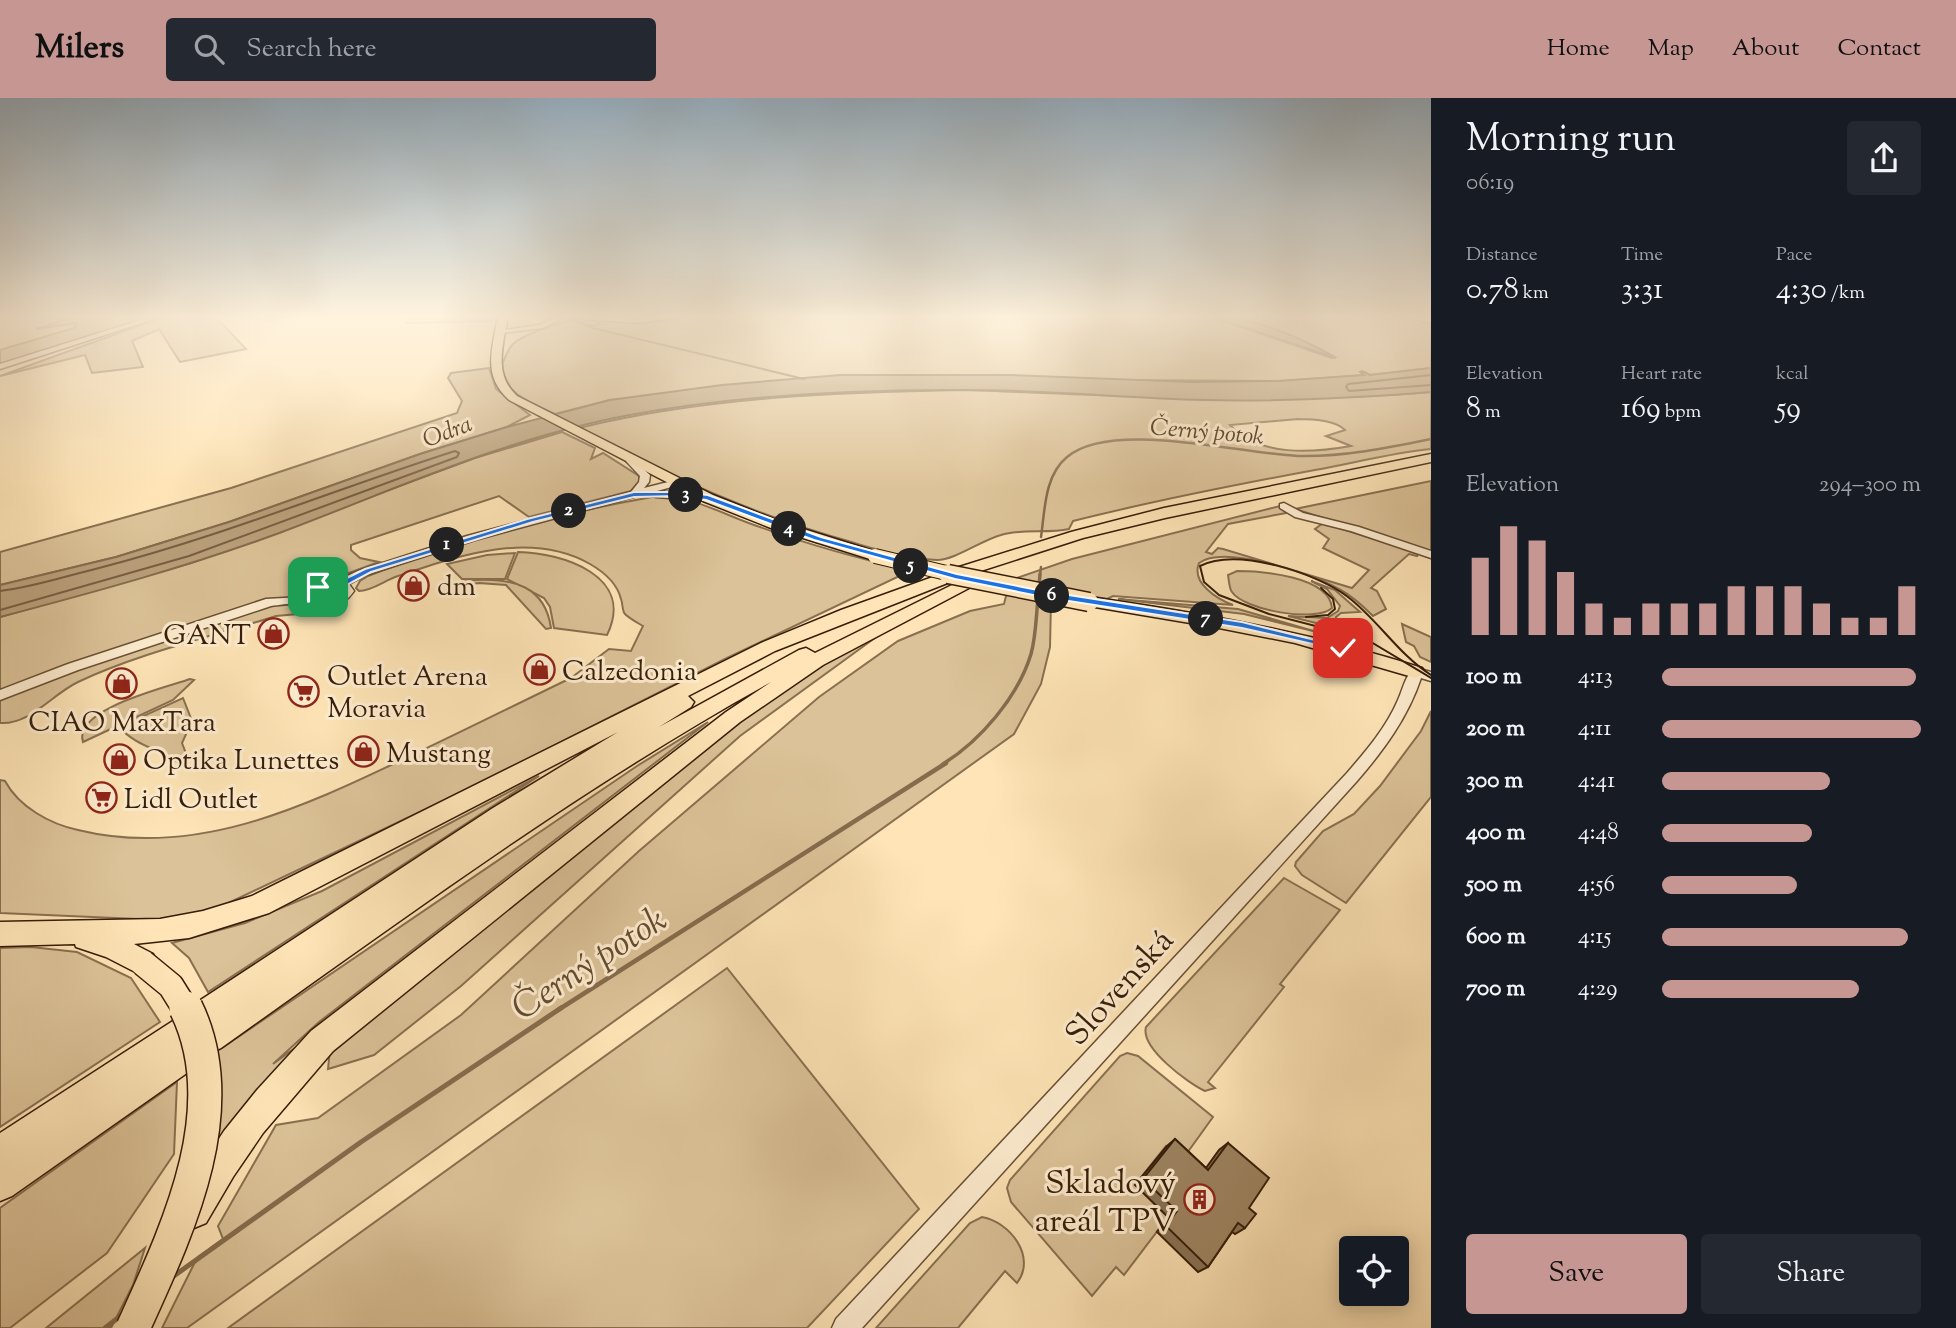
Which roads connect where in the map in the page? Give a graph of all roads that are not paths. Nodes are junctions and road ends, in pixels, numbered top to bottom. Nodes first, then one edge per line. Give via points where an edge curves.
1 (496, 374) edge
2 (1431, 458) edge
3 (631, 461) junction
4 (1431, 468) edge
5 (676, 483) junction
6 (634, 495) junction
7 (708, 498) junction
8 (1284, 506) dead end
9 (1076, 541) junction
10 (1431, 555) edge
11 (1006, 564) junction
12 (964, 580) junction
13 (341, 584) junction
14 (896, 597) junction
15 (307, 600) junction
16 (1424, 675) edge
17 (0, 695) edge
18 (5, 932) edge
19 (53, 933) junction
20 (203, 1015) dead end
21 (210, 1038) dead end
22 (0, 1152) edge
23 (0, 1184) edge
24 (133, 1328) edge
25 (845, 1328) edge

1 - 3 main road via 508,394
2 - 9 highway via 1164,513
3 - 5 main road
3 - 6 street via 645,475
4 - 9 highway
5 - 6 street
5 - 7 main road
6 - 7 street
6 - 13 street via 471,538
7 - 16 main road, bridge via 875,556 986,583 1286,634
8 - 10 street via 1299,515
9 - 11 highway
11 - 12 highway
11 - 12 highway
12 - 14 highway
12 - 21 highway via 826,643 712,704 513,830
12 - 24 highway, bridge via 816,661 733,717 322,1041 278,1087 225,1157
13 - 15 street via 318,587
13 - 15 street via 348,591 338,602 319,606
14 - 19 highway via 757,653 260,905 178,929
14 - 20 highway via 751,665 639,730 501,815
15 - 17 street via 259,605
16 - 25 street, Slovenská via 1397,720 1352,777
18 - 19 highway
19 - 24 highway, bridge via 116,948 165,980 191,1015 201,1052 206,1092 189,1193
22 - 23 highway via 179,1045

